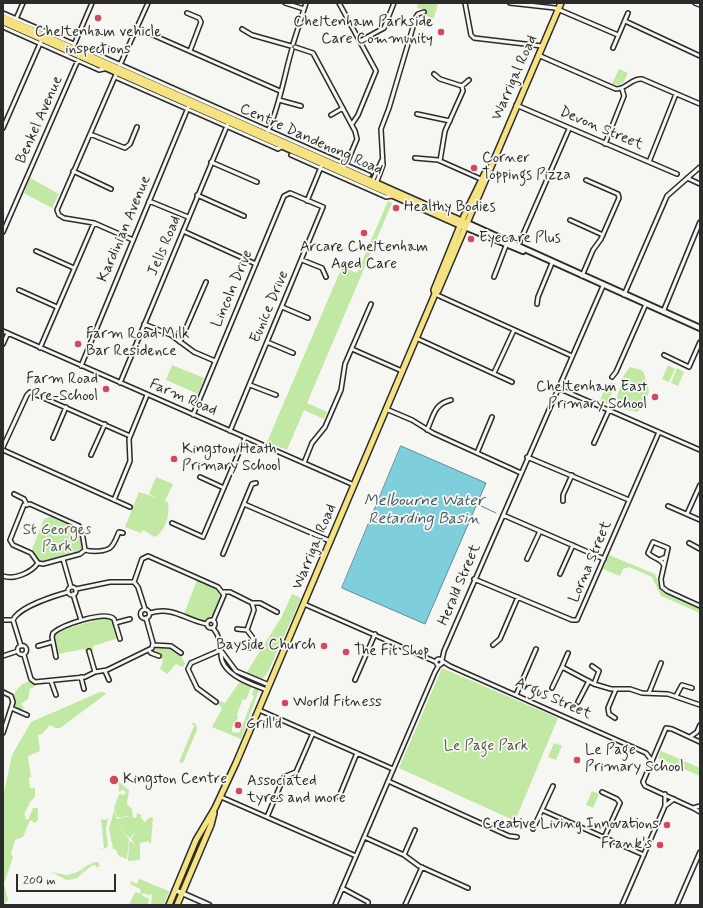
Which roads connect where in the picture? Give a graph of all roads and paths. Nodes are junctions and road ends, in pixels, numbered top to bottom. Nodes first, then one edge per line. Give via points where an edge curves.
1 (23, 3) edge
2 (92, 3) edge
3 (148, 3) edge
4 (285, 3) edge
5 (306, 3) edge
6 (339, 3) edge
7 (394, 3) edge
8 (465, 3) edge
9 (510, 3) edge
10 (561, 3) edge
11 (695, 3) edge
12 (700, 5) edge
13 (304, 9) junction
14 (558, 9) junction
15 (424, 12) dead end
16 (3, 13) edge
17 (187, 13) dead end
18 (628, 13) dead end
19 (3, 17) edge
20 (625, 21) junction
21 (3, 22) edge
22 (14, 22) junction
23 (3, 27) edge
24 (137, 28) junction
25 (242, 29) dead end
26 (618, 35) junction
27 (360, 41) junction
28 (41, 42) junction
29 (293, 46) junction
30 (542, 46) junction
31 (73, 48) junction
32 (613, 48) dead end
33 (190, 52) junction
34 (64, 54) junction
35 (538, 55) junction
36 (700, 56) edge
37 (78, 60) junction
38 (108, 68) junction
39 (118, 71) junction
40 (434, 74) dead end
41 (469, 80) dead end
42 (462, 86) junction
43 (622, 88) junction
44 (280, 91) junction
45 (676, 94) junction
46 (279, 100) junction
47 (700, 104) edge
48 (189, 105) junction
49 (516, 105) junction
50 (301, 106) dead end
51 (343, 108) junction
52 (417, 114) dead end
53 (331, 115) dead end
54 (356, 119) junction
55 (350, 120) junction
56 (450, 121) junction
57 (228, 122) junction
58 (352, 124) junction
59 (137, 127) dead end
60 (3, 128) edge
61 (569, 129) junction
62 (90, 134) junction
63 (267, 134) junction
64 (605, 144) junction
65 (283, 146) junction
66 (415, 158) dead end
67 (440, 161) junction
68 (211, 162) junction
69 (649, 162) junction
70 (323, 164) junction
71 (700, 167) edge
72 (345, 168) junction
73 (74, 172) junction
74 (677, 174) dead end
75 (369, 175) dead end
76 (687, 178) junction
77 (483, 180) junction
78 (586, 180) dead end
79 (257, 182) dead end
80 (374, 184) junction
81 (700, 184) edge
82 (112, 189) dead end
83 (394, 195) junction
84 (197, 196) junction
85 (149, 201) junction
86 (308, 201) junction
87 (244, 216) dead end
88 (188, 217) junction
89 (570, 220) dead end
90 (700, 222) edge
91 (94, 223) junction
92 (464, 224) junction
93 (183, 231) junction
94 (3, 232) edge
95 (603, 235) junction
96 (133, 240) junction
97 (507, 243) junction
98 (518, 248) junction
99 (36, 251) dead end
100 (302, 260) junction
101 (552, 263) junction
102 (256, 264) junction
103 (74, 268) junction
104 (582, 276) junction
105 (326, 277) dead end
106 (494, 277) dead end
107 (206, 282) dead end
108 (603, 286) junction
109 (19, 290) dead end
110 (435, 294) junction
111 (624, 295) junction
112 (371, 304) dead end
113 (537, 304) dead end
114 (646, 304) junction
115 (57, 307) junction
116 (282, 307) junction
117 (663, 312) junction
118 (308, 318) dead end
119 (144, 324) junction
120 (700, 328) edge
121 (514, 330) junction
122 (3, 331) edge
123 (8, 333) junction
124 (416, 338) junction
125 (180, 342) junction
126 (267, 342) junction
127 (700, 342) edge
128 (3, 344) edge
129 (40, 348) junction
130 (352, 350) junction
131 (293, 353) dead end
132 (664, 355) dead end
133 (572, 356) junction
134 (215, 361) junction
135 (81, 366) junction
136 (402, 371) junction
137 (494, 373) junction
138 (612, 377) dead end
139 (512, 382) dead end
140 (120, 383) junction
141 (250, 384) junction
142 (28, 388) dead end
143 (558, 388) junction
144 (29, 392) junction
145 (147, 395) junction
146 (276, 395) dead end
147 (451, 400) dead end
148 (66, 407) junction
149 (386, 409) junction
150 (609, 410) junction
151 (193, 415) junction
152 (492, 417) dead end
153 (105, 424) junction
154 (427, 430) junction
155 (230, 431) junction
156 (659, 432) junction
157 (130, 436) junction
158 (53, 438) dead end
159 (245, 438) junction
160 (594, 443) dead end
161 (3, 449) edge
162 (699, 449) edge
163 (477, 453) junction
164 (91, 455) dead end
165 (527, 457) junction
166 (304, 463) junction
167 (521, 473) junction
168 (572, 475) junction
169 (200, 477) dead end
170 (256, 483) dead end
171 (354, 485) junction
172 (700, 485) edge
173 (224, 488) junction
174 (14, 494) dead end
175 (114, 500) junction
176 (629, 500) junction
177 (563, 501) dead end
178 (244, 504) junction
179 (27, 505) junction
180 (668, 506) dead end
181 (130, 507) dead end
182 (503, 514) junction
183 (687, 514) junction
184 (700, 520) edge
185 (172, 523) dead end
186 (540, 531) junction
187 (123, 533) dead end
188 (330, 541) junction
189 (689, 543) dead end
190 (573, 545) junction
191 (700, 549) edge
192 (85, 550) junction
193 (223, 554) dead end
194 (666, 557) junction
195 (63, 559) junction
196 (527, 559) dead end
197 (604, 559) junction
198 (659, 560) junction
199 (38, 563) junction
200 (664, 566) junction
201 (560, 574) dead end
202 (3, 576) edge
203 (474, 579) junction
204 (134, 582) junction
205 (71, 587) junction
206 (76, 589) junction
207 (68, 592) junction
208 (223, 592) junction
209 (73, 594) junction
210 (518, 597) junction
211 (700, 600) edge
212 (252, 603) junction
213 (304, 604) junction
214 (699, 605) edge
215 (144, 609) junction
216 (277, 612) dead end
217 (150, 613) junction
218 (146, 618) junction
219 (130, 619) dead end
220 (3, 620) edge
221 (13, 620) junction
222 (81, 620) junction
223 (213, 621) junction
224 (115, 623) junction
225 (207, 624) junction
226 (213, 628) junction
227 (237, 629) dead end
228 (247, 630) junction
229 (375, 634) junction
230 (120, 639) dead end
231 (52, 642) junction
232 (153, 645) junction
233 (493, 645) dead end
234 (21, 646) junction
235 (38, 646) dead end
236 (249, 648) dead end
237 (536, 649) dead end
238 (149, 650) junction
239 (18, 651) junction
240 (89, 651) dead end
241 (221, 651) junction
242 (181, 653) dead end
243 (568, 653) dead end
244 (24, 654) junction
245 (3, 656) edge
246 (159, 656) dead end
247 (56, 657) dead end
248 (439, 662) junction
249 (660, 663) dead end
250 (592, 666) dead end
251 (562, 667) junction
252 (105, 671) junction
253 (95, 672) junction
254 (81, 677) junction
255 (109, 680) dead end
256 (355, 680) dead end
257 (51, 681) junction
258 (589, 681) junction
259 (594, 684) junction
260 (268, 688) junction
261 (552, 688) dead end
262 (692, 688) dead end
263 (84, 689) dead end
264 (616, 689) junction
265 (3, 692) edge
266 (649, 693) junction
267 (56, 695) dead end
268 (516, 695) junction
269 (676, 696) junction
270 (216, 702) dead end
271 (578, 702) dead end
272 (700, 705) edge
273 (11, 708) junction
274 (259, 710) junction
275 (27, 715) dead end
276 (615, 718) dead end
277 (700, 725) edge
278 (697, 732) junction
279 (3, 733) edge
280 (313, 733) junction
281 (690, 737) junction
282 (699, 741) edge
283 (656, 751) junction
284 (357, 753) junction
285 (646, 753) junction
286 (652, 760) junction
287 (393, 769) junction
288 (388, 781) junction
289 (553, 786) dead end
290 (602, 792) dead end
291 (665, 794) junction
292 (221, 797) junction
293 (339, 797) dead end
294 (674, 798) junction
295 (665, 806) junction
296 (700, 806) edge
297 (215, 808) junction
298 (692, 808) junction
299 (542, 810) junction
300 (700, 812) edge
301 (267, 817) junction
302 (534, 829) dead end
303 (415, 830) dead end
304 (364, 837) junction
305 (517, 838) dead end
306 (604, 838) junction
307 (700, 852) edge
308 (404, 855) junction
309 (356, 856) junction
310 (644, 856) junction
311 (422, 868) junction
312 (342, 888) junction
313 (468, 888) dead end
314 (175, 890) junction
315 (182, 894) junction
316 (169, 905) edge
317 (177, 905) edge
318 (209, 905) edge
319 (335, 905) edge
320 (368, 905) edge
321 (406, 905) edge
322 (622, 905) edge
323 (677, 905) edge

1 - 22 street
2 - 31 street
3 - 24 street
4 - 13 street
5 - 13 street
6 - 27 street
7 - 27 street via 384,28
8 - 30 street via 474,38
9 - 14 street
10 - 14 main road, Warrigal Road
11 - 12 street
13 - 29 street
14 - 26 street
14 - 30 main road, Warrigal Road
15 - 80 street via 416,17 381,129 382,158
16 - 22 street, Centre Dandenong Road
17 - 33 street via 199,18 201,22
18 - 20 street
19 - 22 main road, Centre Dandenong Road
20 - 26 street
20 - 36 street
21 - 22 main road, Centre Dandenong Road
22 - 28 main road, Centre Dandenong Road
22 - 31 main road, Centre Dandenong Road
23 - 28 street, Centre Dandenong Road
24 - 33 street
24 - 39 street
25 - 29 street via 252,35
26 - 32 street
27 - 54 street via 376,73
28 - 31 main road, Centre Dandenong Road
28 - 34 street, Centre Dandenong Road
28 - 60 street
29 - 44 street
29 - 51 street via 312,53
30 - 35 main road, Warrigal Road
31 - 34 street
31 - 38 main road, Centre Dandenong Road
31 - 39 main road, Centre Dandenong Road
33 - 44 street
34 - 37 street, Centre Dandenong Road
35 - 43 street via 613,88
35 - 49 main road, Warrigal Road
37 - 38 street, Centre Dandenong Road via 99,70
37 - 94 street, Benkel Avenue
38 - 39 main road, Centre Dandenong Road
39 - 48 main road, Centre Dandenong Road
39 - 62 street
39 - 63 street, Centre Dandenong Road
40 - 42 street via 440,79
41 - 42 street
42 - 56 street via 463,91
43 - 45 street via 634,79 640,79
43 - 64 street via 624,96
44 - 46 street
45 - 47 street
45 - 69 street
46 - 50 street
46 - 63 street via 277,112
48 - 57 main road, Centre Dandenong Road
48 - 85 street, Kardinian Avenue
49 - 61 street, Devon Street
49 - 77 main road, Warrigal Road
51 - 53 street
51 - 55 street
52 - 56 street
54 - 55 street
54 - 58 street
55 - 58 street
56 - 67 street via 445,131
57 - 63 main road, Centre Dandenong Road
57 - 65 street, Centre Dandenong Road via 278,149
57 - 68 street, Jells Road
58 - 72 street via 357,139
59 - 62 street via 130,144 125,148
61 - 64 street, Devon Street
61 - 98 street
62 - 73 street
63 - 65 main road, Centre Dandenong Road
63 - 70 main road, Centre Dandenong Road
63 - 72 street, Centre Dandenong Road
64 - 69 street, Devon Street
65 - 70 main road, Centre Dandenong Road via 293,154
66 - 67 street
67 - 77 street
68 - 79 street
68 - 84 street, Jells Road
69 - 74 street, Devon Street
70 - 72 main road, Centre Dandenong Road
70 - 83 street, Centre Dandenong Road via 384,196
70 - 86 street
71 - 76 street
72 - 75 street, Centre Dandenong Road
72 - 80 main road, Centre Dandenong Road
73 - 82 street
73 - 91 street via 57,210 64,218
76 - 81 street
76 - 111 street via 666,198
77 - 92 main road, Warrigal Road
78 - 95 street via 619,196
80 - 83 main road, Centre Dandenong Road
80 - 92 main road, Centre Dandenong Road
83 - 92 main road, Centre Dandenong Road
84 - 87 street
84 - 88 street, Jells Road
85 - 88 street
85 - 96 street, Kardinian Avenue
86 - 100 street, Eunice Drive via 323,207
86 - 102 street, Lincoln Drive via 290,193 285,195
88 - 93 street, Jells Road
89 - 95 street
90 - 117 street
91 - 96 street
91 - 103 street
92 - 97 main road, Centre Dandenong Road
92 - 110 main road, Warrigal Road via 436,285
93 - 102 street
93 - 119 street, Jells Road
95 - 104 street
96 - 135 street, Kardinian Avenue
97 - 98 main road, Centre Dandenong Road
97 - 106 street
98 - 101 main road, Centre Dandenong Road
99 - 103 street
100 - 105 street via 322,268
100 - 116 street, Eunice Drive
101 - 104 main road, Centre Dandenong Road
101 - 113 street
102 - 134 street, Lincoln Drive
103 - 115 street
104 - 108 main road, Centre Dandenong Road
107 - 125 street
108 - 111 main road, Centre Dandenong Road
108 - 133 street, Herald Street
109 - 115 street
110 - 121 street
110 - 124 main road, Warrigal Road
111 - 114 main road, Centre Dandenong Road
112 - 130 street
114 - 117 main road, Centre Dandenong Road
114 - 138 street
115 - 129 street
116 - 118 street
116 - 126 street, Eunice Drive
117 - 120 main road, Centre Dandenong Road
119 - 125 street
119 - 140 street, Jells Road
121 - 133 street
121 - 137 street
122 - 123 street, Farm Road
123 - 128 street
123 - 129 street, Farm Road
124 - 136 main road, Warrigal Road
124 - 137 street
125 - 134 street via 194,352
126 - 131 street
126 - 141 street, Eunice Drive
127 - 132 street via 689,366
129 - 135 street, Farm Road
130 - 136 street
130 - 166 street via 336,402 325,427 312,443
133 - 143 street, Herald Street
134 - 151 street, Lincoln Drive
135 - 140 street, Farm Road
136 - 149 main road, Warrigal Road
137 - 139 street
140 - 145 street, Farm Road
141 - 146 street
141 - 155 street, Eunice Drive
142 - 144 street
143 - 150 street
143 - 165 street, Herald Street
144 - 148 street
144 - 161 street
145 - 151 street, Farm Road
145 - 157 street
147 - 154 street via 438,406
148 - 153 street
148 - 158 street
149 - 154 street via 412,420
149 - 171 main road, Warrigal Road
150 - 156 street
150 - 160 street
151 - 155 street, Farm Road
152 - 163 street
153 - 157 street
153 - 164 street
154 - 163 street
155 - 159 street, Farm Road
156 - 162 street
156 - 176 street, Lorna Street
157 - 175 street via 130,461
159 - 166 street, Farm Road
159 - 173 street
161 - 175 street
163 - 167 street
165 - 167 street, Herald Street
165 - 168 street
166 - 171 street, Farm Road
167 - 182 street, Herald Street
168 - 176 street
168 - 177 street
169 - 173 street
170 - 178 street via 252,484
171 - 188 main road, Warrigal Road
172 - 183 street
173 - 185 street via 203,537
174 - 179 street via 24,499
175 - 181 street
176 - 197 street, Lorna Street
178 - 188 street
178 - 193 street
179 - 192 street via 30,504 79,526
179 - 199 street via 24,505 10,540 13,545 31,553
180 - 183 street
182 - 186 street
182 - 203 street, Herald Street
183 - 184 street
186 - 190 street
186 - 196 street
187 - 192 street via 119,530 108,549 91,552
188 - 213 main road, Warrigal Road
189 - 191 street
190 - 197 street
190 - 201 street
192 - 195 street
194 - 198 street
194 - 198 street via 667,548 653,542 648,553
194 - 200 street
195 - 199 street
195 - 205 street
197 - 210 street, Lorna Street via 576,621
198 - 200 street
199 - 202 street via 13,578
200 - 214 street via 661,582 664,588
203 - 210 street, Lorna Street
203 - 248 street, Herald Street
204 - 206 street via 110,582
204 - 208 street via 142,559 148,556 218,587
204 - 215 street via 138,587
205 - 206 street
205 - 207 street
206 - 209 street
207 - 209 street
207 - 221 street via 35,604 15,615
208 - 212 street via 230,592
208 - 223 street
209 - 222 street
210 - 233 street via 500,640
211 - 214 street
212 - 216 street
212 - 228 street via 254,610
213 - 229 street, Argus Street
213 - 260 main road, Warrigal Road
215 - 217 street
215 - 218 street via 141,615
217 - 218 street
217 - 225 street via 172,611
218 - 232 street
219 - 224 street
220 - 221 street
221 - 234 street
222 - 224 street via 109,615
222 - 231 street via 54,631
223 - 225 street
223 - 226 street
224 - 230 street
225 - 226 street via 209,628
226 - 241 street
227 - 228 street
228 - 236 street via 253,638
229 - 248 street, Argus Street
229 - 256 street
231 - 235 street
231 - 247 street
232 - 238 street
232 - 242 street via 171,646
234 - 239 street
234 - 244 street via 27,648
237 - 268 street
238 - 246 street
238 - 252 street
239 - 244 street
239 - 245 street
240 - 253 street
241 - 260 street via 236,671
241 - 270 street via 191,663 188,669 197,688
243 - 251 street
244 - 257 street via 32,681
248 - 268 street, Argus Street
248 - 287 street, Herald Street
249 - 266 street
250 - 259 street via 599,671
251 - 258 street
251 - 261 street
252 - 253 street
252 - 255 street
253 - 254 street
254 - 257 street
254 - 263 street
257 - 267 street
258 - 259 street
258 - 271 street
259 - 264 street
260 - 274 main road, Warrigal Road
262 - 269 street via 682,685
264 - 266 street
264 - 276 street via 608,708 609,714
265 - 273 street via 12,699
266 - 269 street
268 - 285 street, Argus Street
269 - 272 street
273 - 275 street
273 - 279 street
274 - 280 street
274 - 292 main road, Warrigal Road
277 - 278 street
278 - 281 street
278 - 282 street
280 - 284 street
280 - 301 street via 296,772 284,777
281 - 282 street
281 - 283 street via 667,728
283 - 285 street
283 - 286 street
284 - 287 street
284 - 293 street
285 - 286 street, Argus Street
286 - 291 street via 643,782 645,786
287 - 288 street, Herald Street
288 - 304 street, Herald Street
288 - 305 street
289 - 299 street
290 - 306 street via 620,802
291 - 294 street
291 - 295 street
292 - 297 main road, Warrigal Road
292 - 301 street
294 - 295 street
294 - 298 street
295 - 310 street
296 - 298 street
297 - 314 main road, Warrigal Road via 203,826
297 - 315 main road, Warrigal Road via 211,825
298 - 300 street
299 - 302 street
299 - 306 street
301 - 309 street
303 - 308 street
304 - 308 street
304 - 309 street, Herald Street
306 - 310 street
307 - 323 street
308 - 311 street
309 - 312 street, Herald Street
310 - 322 street
311 - 313 street
311 - 321 street
312 - 319 street, Herald Street
312 - 320 street via 368,902
314 - 315 street
314 - 316 main road, Warrigal Road
315 - 317 main road, Warrigal Road
315 - 318 street

